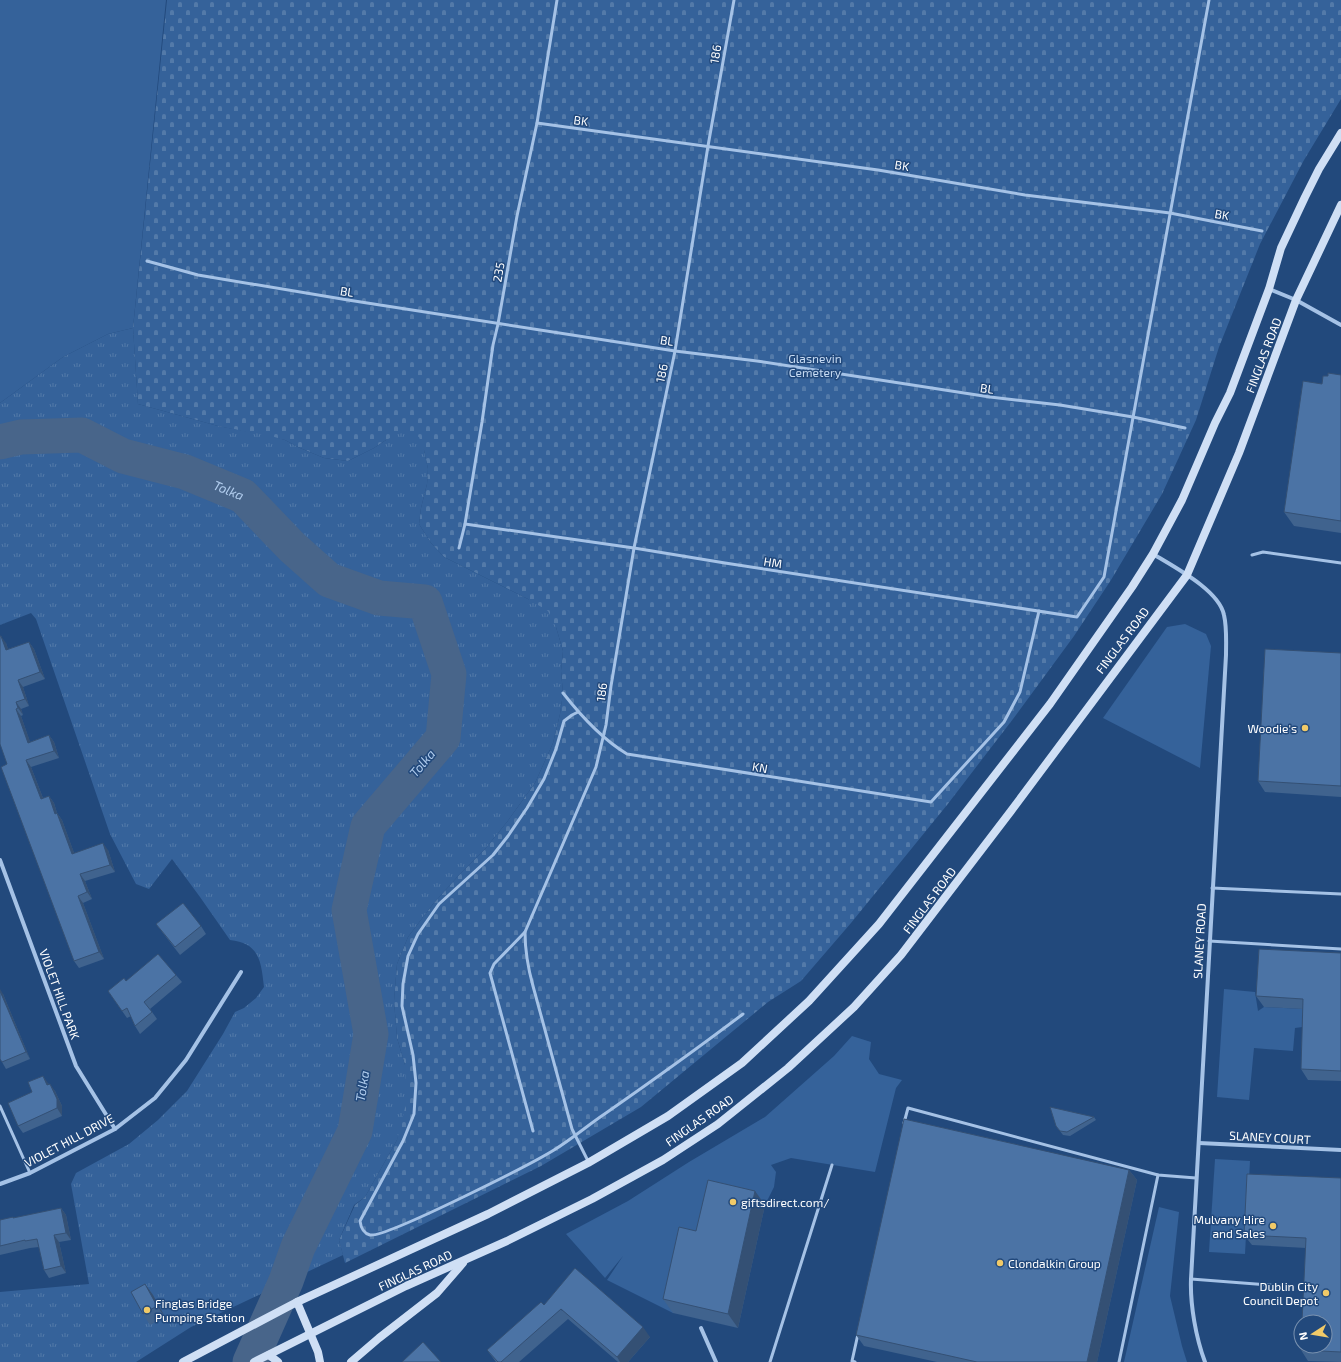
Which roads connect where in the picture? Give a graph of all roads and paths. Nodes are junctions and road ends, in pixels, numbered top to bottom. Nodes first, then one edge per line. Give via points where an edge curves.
1 (557, 0) edge
2 (734, 0) edge
3 (1210, 0) edge
4 (537, 123) junction
5 (1341, 133) edge
6 (708, 146) junction
7 (1341, 205) edge
8 (1170, 213) junction
9 (1262, 231) dead end
10 (147, 262) dead end
11 (1269, 289) junction
12 (1296, 300) junction
13 (498, 324) junction
14 (1341, 325) edge
15 (675, 351) junction
16 (1133, 417) junction
17 (1185, 428) dead end
18 (465, 524) junction
19 (459, 548) dead end
20 (634, 548) junction
21 (1153, 554) junction
22 (1252, 555) dead end
23 (1341, 562) edge
24 (1187, 575) junction
25 (1039, 611) junction
26 (563, 693) dead end
27 (578, 712) junction
28 (604, 736) junction
29 (0, 860) edge
30 (1212, 888) junction
31 (1341, 894) edge
32 (525, 932) junction
33 (1209, 941) junction
34 (1341, 949) edge
35 (241, 972) dead end
36 (743, 1014) dead end
37 (0, 1106) edge
38 (115, 1129) junction
39 (902, 1131) edge
40 (533, 1132) dead end
41 (575, 1135) junction
42 (1198, 1143) junction
43 (1341, 1150) edge
44 (588, 1163) junction
45 (832, 1165) dead end
46 (30, 1173) junction
47 (1158, 1175) junction
48 (1196, 1178) junction
49 (0, 1184) edge
50 (464, 1260) junction
51 (1191, 1280) junction
52 (1281, 1286) dead end
53 (297, 1302) junction
54 (701, 1328) dead end
55 (859, 1331) edge
56 (310, 1334) junction
57 (269, 1355) junction
58 (183, 1362) edge
59 (254, 1362) edge
60 (278, 1362) edge
61 (320, 1362) edge
62 (351, 1362) edge
63 (716, 1362) edge
64 (770, 1362) edge
65 (855, 1362) edge
66 (1119, 1362) edge
67 (1205, 1362) edge

1 - 4 lane, 235
2 - 6 lane, 186
3 - 8 lane
4 - 6 lane, BK
4 - 13 lane, 235
5 - 11 main road, FINGLAS ROAD via 1316,176 1284,242
6 - 8 lane, BK via 878,170 1025,195
6 - 15 lane, 186
7 - 12 main road, FINGLAS ROAD
8 - 9 lane, BK
8 - 16 lane
10 - 13 lane, BL via 198,275
11 - 12 street
11 - 21 main road, FINGLAS ROAD via 1230,393 1214,423 1182,500
12 - 14 street
12 - 24 main road, FINGLAS ROAD via 1239,452
13 - 15 lane, BL
13 - 18 lane, 235
15 - 16 lane, BL
15 - 20 lane, 186
16 - 17 lane, BL
16 - 25 lane, HM via 1104,577 1077,617
18 - 19 lane, 235
18 - 20 lane, HM
20 - 25 lane, HM
20 - 28 lane, 186
21 - 24 street, SLANEY ROAD
21 - 44 main road, FINGLAS ROAD via 1050,704 879,924 809,1001 742,1062 668,1116
22 - 23 lane via 1263,552
24 - 30 street, SLANEY ROAD via 1216,600 1224,614 1226,655
24 - 50 main road, FINGLAS ROAD via 1028,790 901,955 854,1007 788,1068 718,1124 663,1160 592,1199
25 - 28 lane, KN via 1020,692 1004,722 931,802 627,754
26 - 27 lane, KN
27 - 28 lane, KN
27 - 41 lane via 564,722 544,779 508,836 493,855 439,904 418,934 408,956 402,1006 413,1055 416,1083 414,1114 403,1141 360,1221 361,1227 364,1232 371,1235 381,1233 472,1193 554,1150
28 - 32 lane via 596,767
29 - 38 street, VIOLET HILL PARK via 76,1066
30 - 31 lane
30 - 33 street, SLANEY ROAD
32 - 40 lane via 494,964 490,973
32 - 41 lane via 527,964
33 - 34 lane
33 - 42 street, SLANEY ROAD
35 - 38 street, VIOLET HILL DRIVE via 186,1060 155,1098
36 - 41 lane
37 - 46 lane
38 - 46 street, VIOLET HILL DRIVE
39 - 47 lane via 908,1108
41 - 44 lane
42 - 43 street, SLANEY COURT
42 - 48 street, SLANEY ROAD
44 - 53 main road, FINGLAS ROAD via 488,1214
45 - 64 lane
46 - 49 street, VIOLET HILL DRIVE
47 - 48 lane
47 - 66 lane
48 - 51 street, SLANEY ROAD
50 - 56 main road, FINGLAS ROAD
50 - 62 main road via 437,1293
51 - 52 lane
51 - 67 street, SLANEY ROAD via 1197,1337
53 - 56 main road
53 - 58 main road, FINGLAS ROAD
54 - 63 street
55 - 65 lane via 852,1361
56 - 57 main road, FINGLAS ROAD
56 - 61 main road
57 - 59 main road, FINGLAS ROAD
57 - 60 main road

